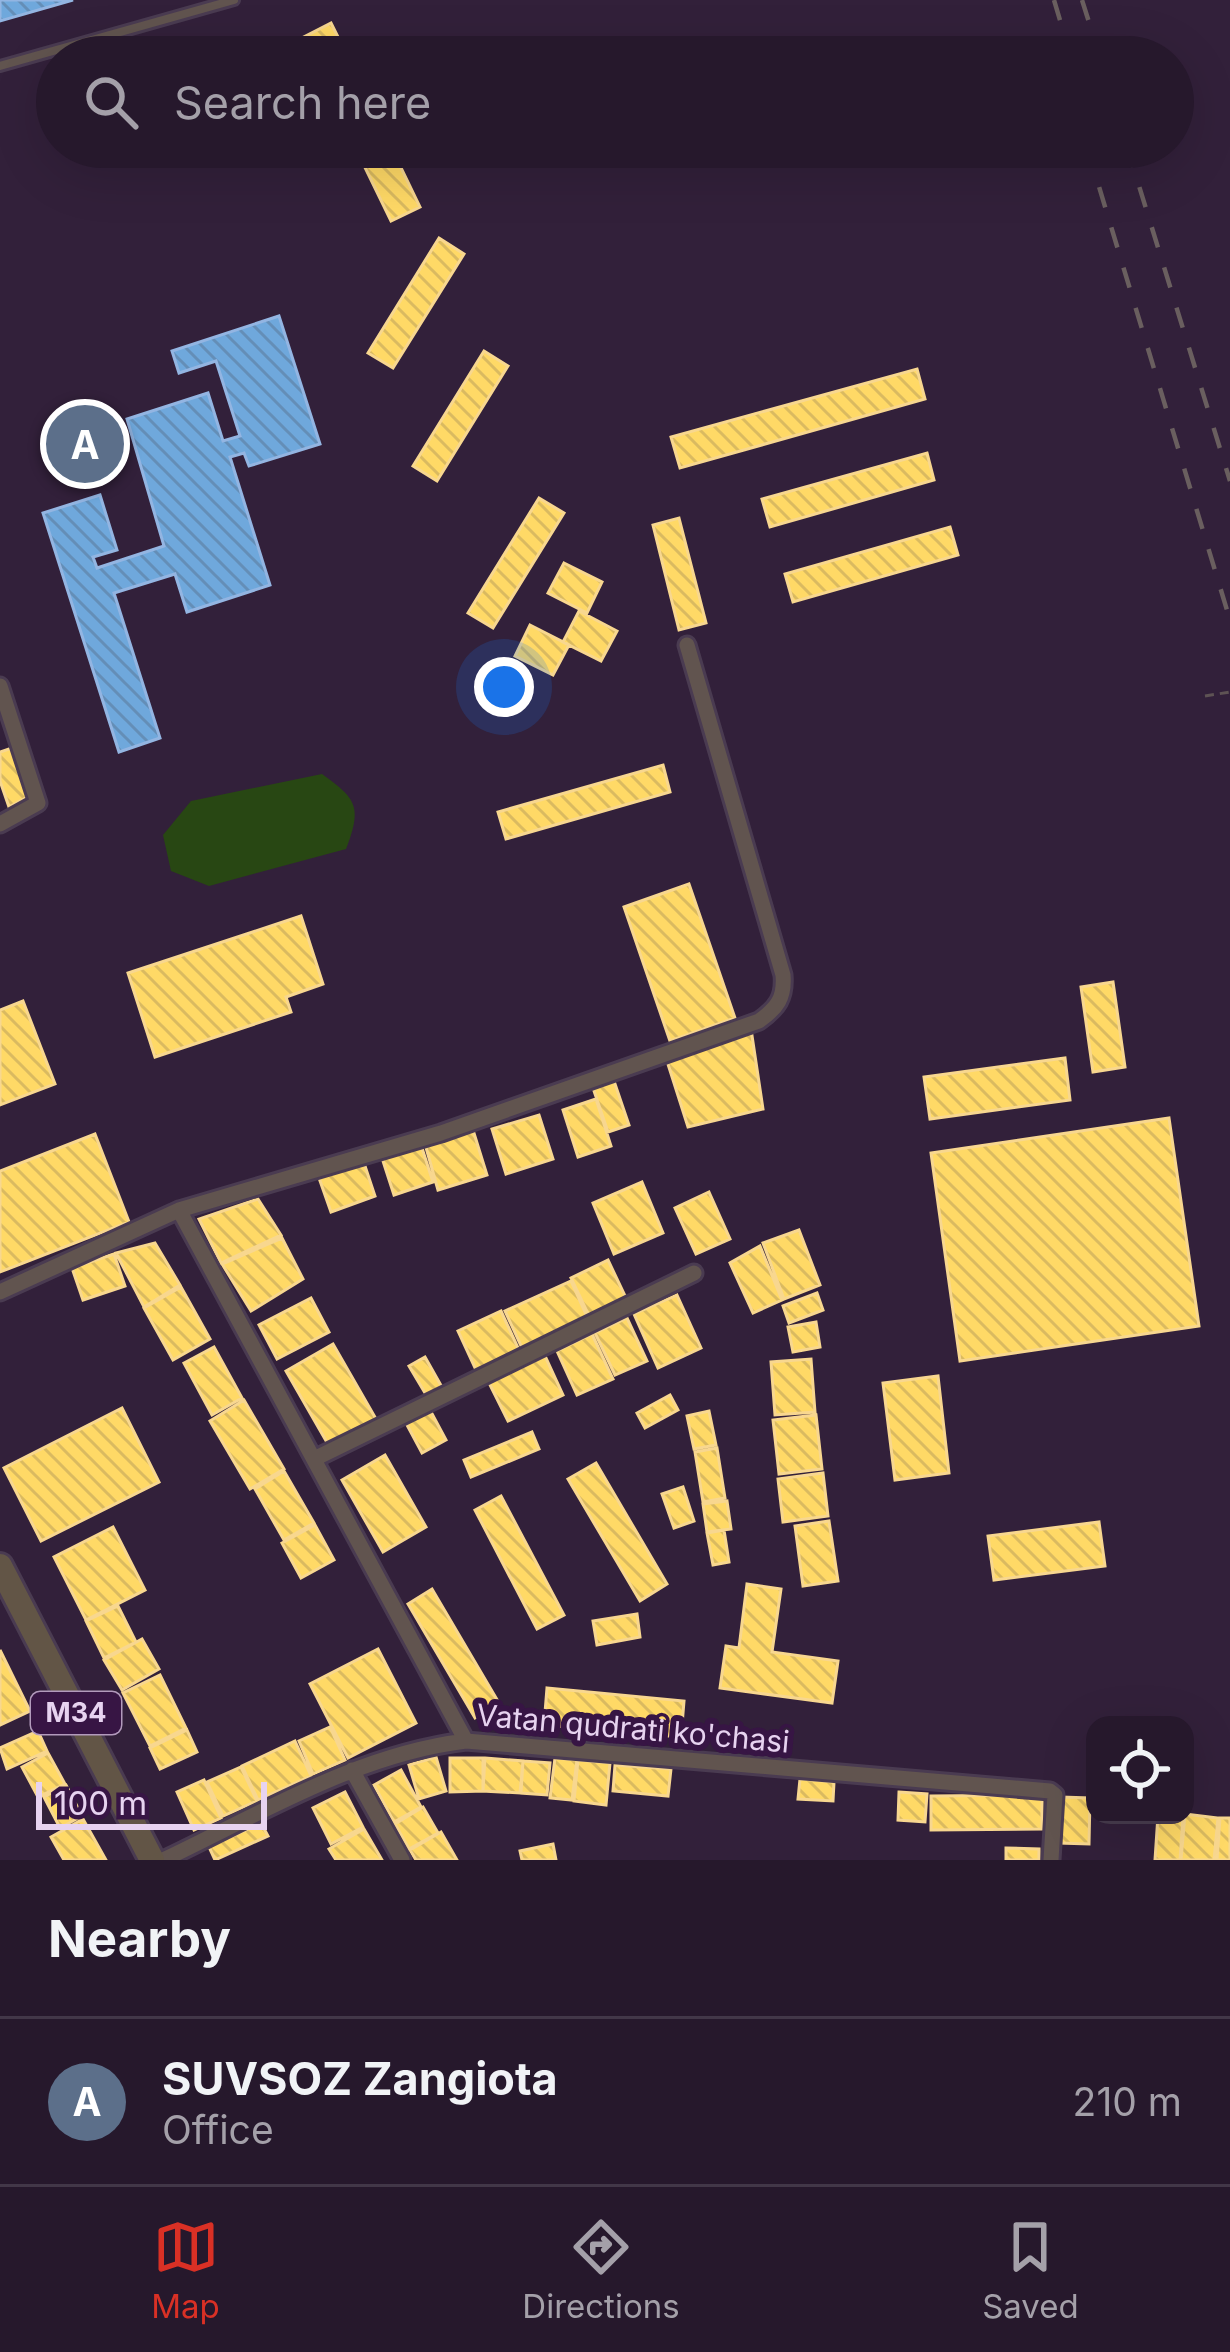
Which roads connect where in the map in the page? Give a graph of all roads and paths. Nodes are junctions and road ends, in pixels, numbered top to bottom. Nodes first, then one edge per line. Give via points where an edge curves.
1 (234, 0) edge
2 (106, 36) edge
3 (36, 56) edge
4 (0, 66) edge
5 (687, 645) dead end
6 (0, 686) edge
7 (1230, 692) edge
8 (1205, 696) dead end
9 (0, 824) edge
10 (179, 1210) junction
11 (694, 1273) dead end
12 (0, 1292) edge
13 (314, 1459) junction
14 (0, 1566) edge
15 (0, 1599) edge
16 (466, 1741) junction
17 (352, 1770) junction
18 (133, 1860) edge
19 (152, 1860) edge
20 (163, 1860) edge
21 (402, 1860) edge
22 (1051, 1860) edge

1 - 2 lane
3 - 4 lane
5 - 10 street via 783,975 776,1008 759,1021 441,1133
6 - 9 street via 38,803
7 - 8 path
10 - 12 street
10 - 13 street
11 - 13 street
13 - 16 street
14 - 19 main road, M34
15 - 18 main road, M34
16 - 17 street, Vatan qudrati ko'chasi
16 - 22 street, Vatan qudrati ko'chasi via 1050,1791
17 - 20 street, Vatan qudrati ko'chasi
17 - 21 street

